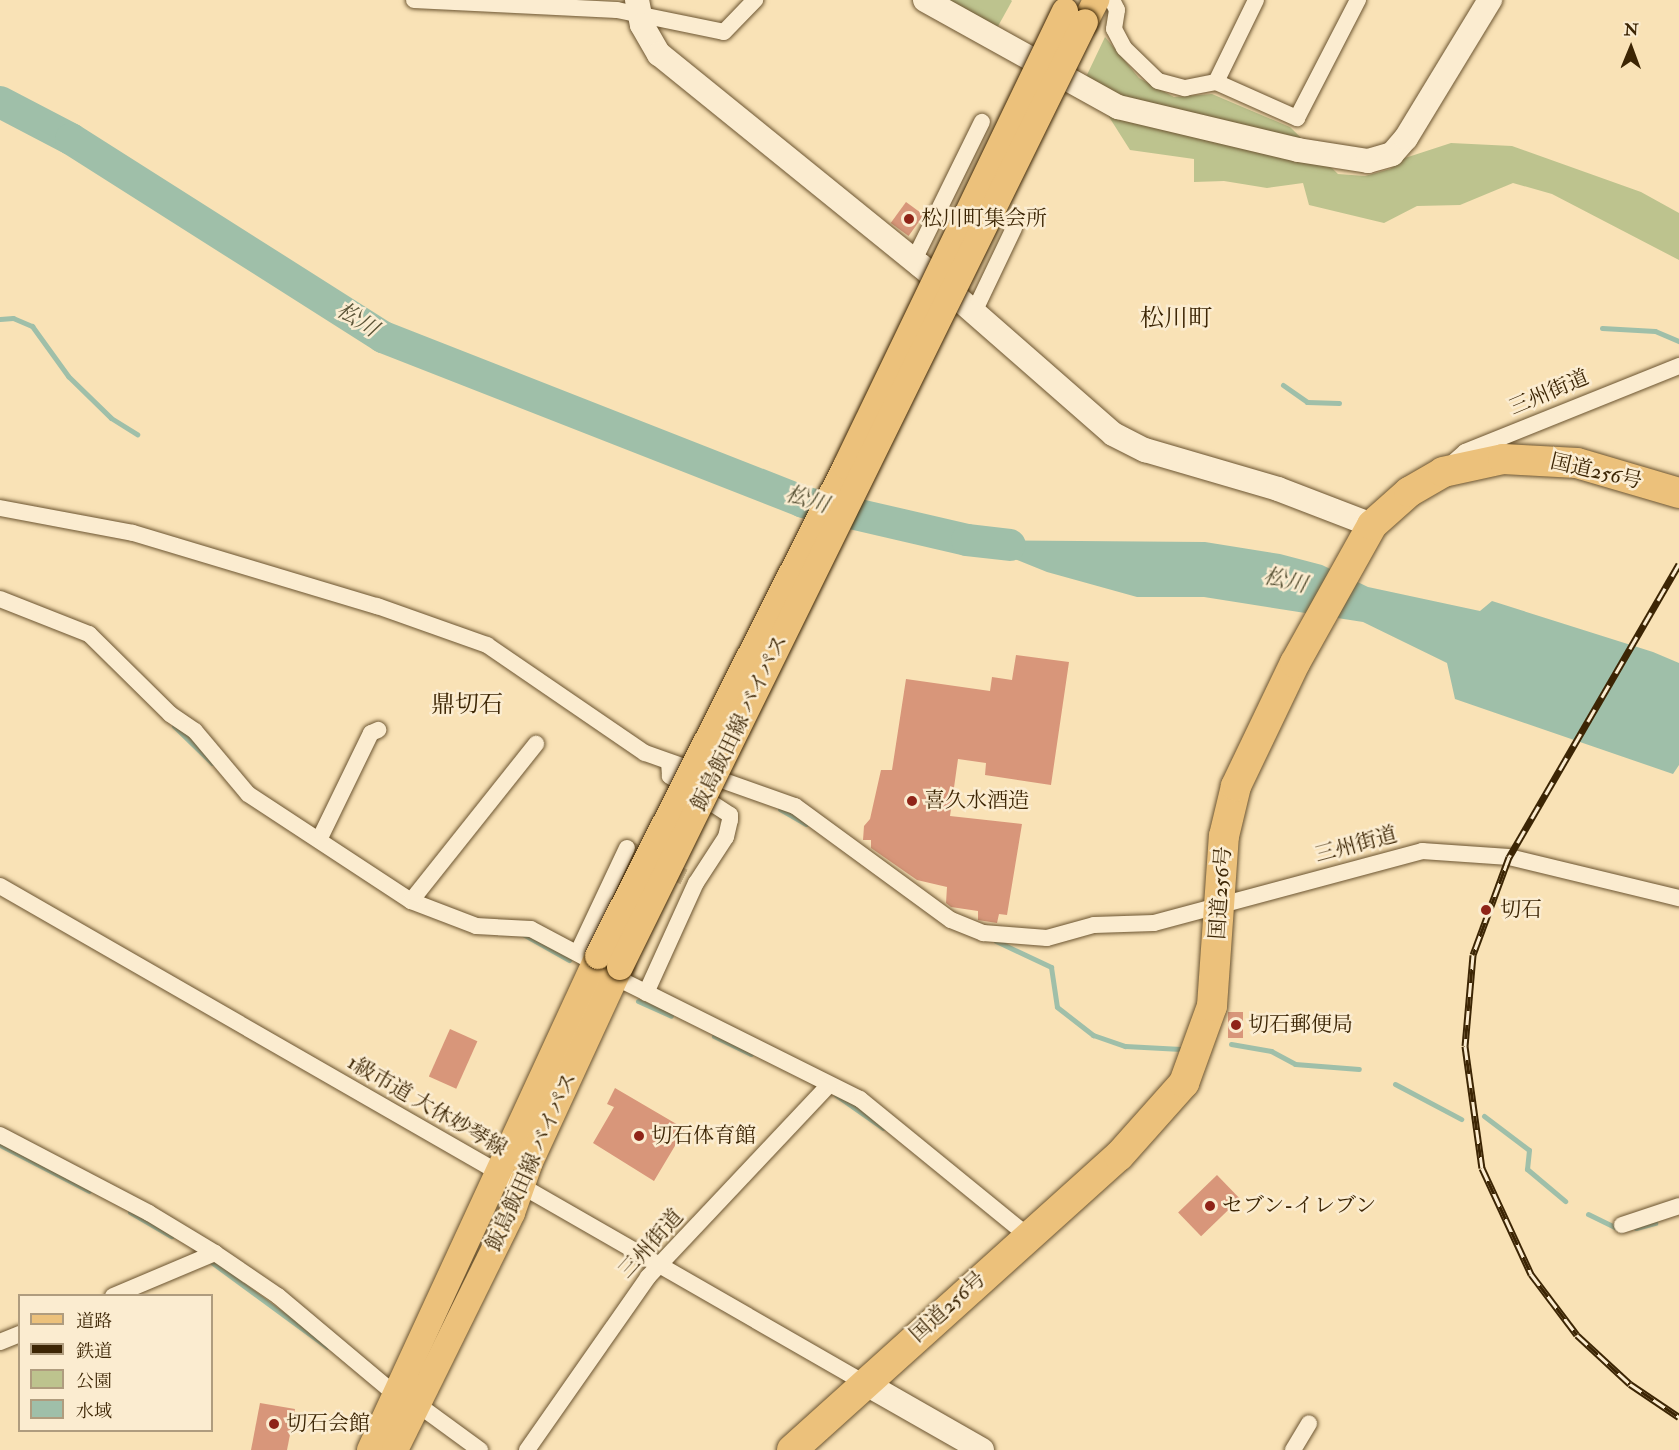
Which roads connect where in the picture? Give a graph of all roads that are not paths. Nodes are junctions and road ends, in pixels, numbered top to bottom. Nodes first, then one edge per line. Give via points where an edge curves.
1 (414, 0) edge
2 (755, 0) edge
3 (926, 0) edge
4 (1112, 0) edge
5 (1256, 0) edge
6 (1358, 0) edge
7 (1488, 1) edge
8 (638, 8) edge
9 (1079, 8) edge
10 (1216, 82) junction
11 (982, 122) dead end
12 (1014, 228) dead end
13 (914, 260) junction
14 (974, 312) junction
15 (1679, 366) edge
16 (1443, 472) junction
17 (1679, 493) edge
18 (0, 508) edge
19 (1365, 534) junction
20 (0, 599) edge
21 (378, 730) dead end
22 (536, 744) dead end
23 (669, 763) junction
24 (319, 840) junction
25 (627, 849) dead end
26 (0, 886) edge
27 (1679, 898) edge
28 (411, 901) junction
29 (1220, 906) junction
30 (601, 963) junction
31 (646, 993) junction
32 (830, 1085) junction
33 (0, 1135) edge
34 (499, 1173) junction
35 (523, 1186) junction
36 (1679, 1206) edge
37 (1622, 1225) dead end
38 (1028, 1236) junction
39 (215, 1253) junction
40 (659, 1266) junction
41 (118, 1294) edge
42 (18, 1335) edge
43 (0, 1342) edge
44 (863, 1382) junction
45 (407, 1399) junction
46 (1309, 1423) dead end
47 (370, 1450) edge
48 (395, 1450) edge
49 (480, 1450) edge
50 (526, 1450) edge
51 (792, 1450) edge
52 (982, 1450) edge
53 (1293, 1450) edge

1 - 8 street
2 - 8 street via 724,32
3 - 7 street via 1118,106 1298,150 1368,160 1392,154 1406,138
4 - 10 street via 1117,10 1114,29 1124,48 1158,81 1185,88
5 - 10 street
6 - 10 street via 1297,118
8 - 13 street via 659,54
9 - 30 main road, 飯島飯田線 バイパス, bridge
11 - 13 street
12 - 14 street
13 - 14 street
14 - 19 street via 1113,434 1145,450 1244,477
15 - 16 street, 三州街道 via 1465,452
16 - 17 highway, 国道256号 via 1503,459 1560,460
16 - 19 highway, 国道256号 via 1409,492
18 - 23 street, 三州街道 via 133,533 443,627 487,645 645,753
19 - 29 highway, 国道256号 via 1294,663 1229,807
20 - 24 street via 89,634 170,714 195,730 248,794
21 - 24 street via 371,733
22 - 28 street
23 - 29 street, 三州街道 via 795,806 951,920 983,933 1047,938 1094,925 1154,923
23 - 31 street via 670,776 730,814 730,820 726,837 696,883
24 - 28 street
25 - 30 street
26 - 34 street, 1級市道 大休妙琴線
27 - 29 street, 三州街道 via 1509,857 1422,851
28 - 30 street via 476,926 531,929
29 - 38 highway, 国道256号 via 1212,1006 1184,1083 1149,1127
30 - 31 street
30 - 34 main road, 飯島飯田線 バイパス
30 - 35 main road, 飯島飯田線 バイパス
31 - 32 street
32 - 38 street via 889,1120
32 - 40 street, 三州街道
33 - 39 street via 149,1213
34 - 35 street, 1級市道 大休妙琴線
34 - 45 main road, 飯島飯田線 バイパス
35 - 40 street, 1級市道 大休妙琴線
35 - 45 main road, 飯島飯田線 バイパス
36 - 37 street
38 - 44 highway, 国道256号
39 - 41 street
39 - 45 street via 278,1296
40 - 44 street, 1級市道 大休妙琴線
40 - 50 street, 三州街道
42 - 43 street
44 - 51 highway, 国道256号
44 - 52 street
45 - 47 main road, 飯島飯田線 バイパス
45 - 48 main road, 飯島飯田線 バイパス
45 - 49 street
46 - 53 street

